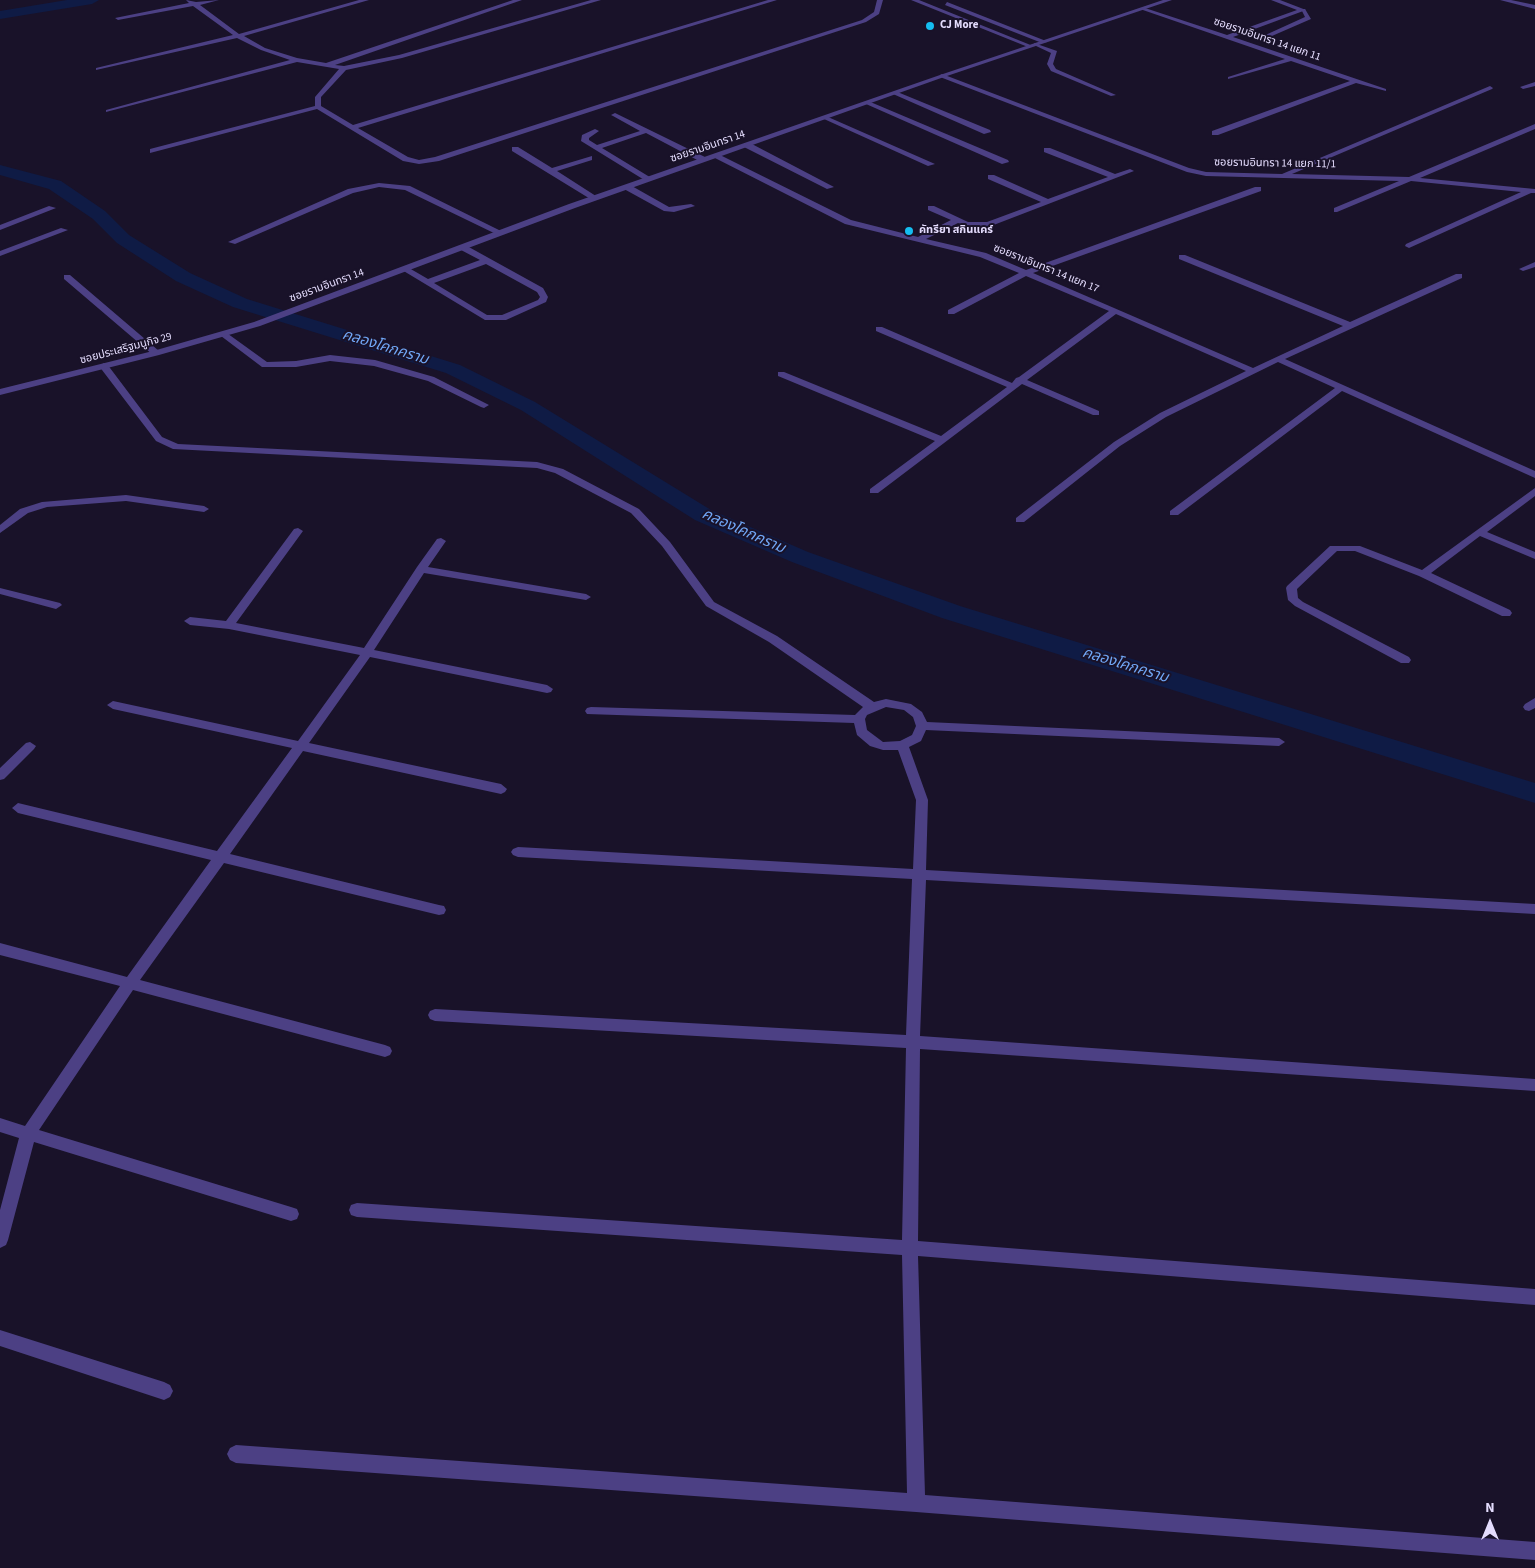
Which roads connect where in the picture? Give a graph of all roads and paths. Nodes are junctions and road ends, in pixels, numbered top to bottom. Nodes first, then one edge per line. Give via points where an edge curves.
1 (190, 0) edge
2 (216, 0) edge
3 (366, 0) edge
4 (519, 0) edge
5 (598, 0) edge
6 (774, 0) edge
7 (880, 0) edge
8 (914, 0) edge
9 (937, 0) edge
10 (1169, 0) edge
11 (1274, 0) edge
12 (1503, 0) edge
13 (1524, 2) edge
14 (196, 4) junction
15 (1535, 7) edge
16 (1143, 9) junction
17 (1302, 10) junction
18 (118, 18) dead end
19 (238, 36) junction
20 (1227, 37) junction
21 (1263, 38) dead end
22 (1037, 44) junction
23 (1290, 58) junction
24 (296, 60) junction
25 (327, 65) junction
26 (98, 68) dead end
27 (344, 68) junction
28 (942, 76) junction
29 (1230, 78) dead end
30 (1356, 81) junction
31 (1535, 84) edge
32 (1522, 87) dead end
33 (1490, 88) dead end
34 (1384, 90) dead end
35 (895, 94) junction
36 (1113, 95) dead end
37 (868, 103) junction
38 (318, 107) junction
39 (108, 111) dead end
40 (615, 116) dead end
41 (826, 118) junction
42 (1535, 126) edge
43 (354, 127) junction
44 (596, 130) dead end
45 (646, 131) junction
46 (987, 132) dead end
47 (1215, 133) dead end
48 (747, 145) junction
49 (596, 148) junction
50 (514, 149) dead end
51 (1046, 150) dead end
52 (153, 151) dead end
53 (715, 156) junction
54 (589, 158) dead end
55 (704, 160) junction
56 (1006, 162) dead end
57 (931, 164) dead end
58 (551, 171) junction
59 (1130, 172) dead end
60 (1280, 176) junction
61 (991, 177) dead end
62 (1115, 177) junction
63 (649, 179) junction
64 (1411, 179) junction
65 (627, 187) junction
66 (830, 187) dead end
67 (1258, 189) dead end
68 (1533, 190) edge
69 (595, 198) junction
70 (1046, 201) junction
71 (691, 206) dead end
72 (52, 208) dead end
73 (931, 208) dead end
74 (1337, 210) dead end
75 (957, 220) junction
76 (0, 228) edge
77 (64, 230) dead end
78 (502, 234) junction
79 (919, 239) junction
80 (232, 242) dead end
81 (1409, 246) dead end
82 (464, 248) junction
83 (0, 254) edge
84 (1182, 258) dead end
85 (486, 261) junction
86 (1535, 264) edge
87 (1523, 269) dead end
88 (406, 270) junction
89 (1025, 273) junction
90 (1460, 276) dead end
91 (67, 277) dead end
92 (428, 282) junction
93 (1114, 310) junction
94 (951, 312) dead end
95 (257, 324) joint
96 (1349, 325) junction
97 (878, 329) dead end
98 (224, 334) junction
99 (156, 353) junction
100 (1278, 359) junction
101 (104, 366) junction
102 (1253, 371) junction
103 (781, 374) dead end
104 (1016, 383) junction
105 (1342, 387) junction
106 (0, 392) edge
107 (484, 405) dead end
108 (1096, 413) dead end
109 (941, 440) junction
110 (1535, 475) edge
111 (874, 491) dead end
112 (1535, 492) edge
113 (204, 509) dead end
114 (1174, 514) dead end
115 (1020, 520) dead end
116 (0, 530) edge
117 (298, 532) dead end
118 (1479, 532) junction
119 (441, 541) dead end
120 (1535, 556) edge
121 (421, 569) junction
122 (1423, 574) junction
123 (0, 591) edge
124 (586, 597) dead end
125 (56, 605) dead end
126 (1506, 613) dead end
127 (190, 621) dead end
128 (228, 625) junction
129 (367, 653) junction
130 (1405, 660) dead end
131 (547, 689) dead end
132 (113, 706) dead end
133 (872, 707) junction
134 (591, 711) dead end
135 (859, 719) junction
136 (922, 726) junction
137 (1279, 742) dead end
138 (902, 745) junction
139 (30, 746) dead end
140 (300, 747) junction
141 (0, 776) edge
142 (501, 789) dead end
143 (18, 808) dead end
144 (518, 852) dead end
145 (219, 857) junction
146 (920, 874) junction
147 (1535, 909) edge
148 (439, 910) dead end
149 (0, 949) edge
150 (130, 983) junction
151 (435, 1015) dead end
152 (913, 1042) junction
153 (385, 1051) dead end
154 (1535, 1085) edge
155 (0, 1125) edge
156 (28, 1134) junction
157 (357, 1210) dead end
158 (291, 1214) dead end
159 (0, 1240) edge
160 (910, 1248) junction
161 (1535, 1297) edge
162 (0, 1338) edge
163 (164, 1391) dead end
164 (236, 1454) dead end
165 (916, 1503) junction
166 (1535, 1551) edge

1 - 14 street
2 - 14 street
3 - 19 street
4 - 25 street
5 - 27 street via 400,57
6 - 43 street
7 - 43 street via 877,13 864,21 436,159 419,162 406,159
8 - 22 street
9 - 22 street
10 - 16 street, ซอยรามอินทรา 14
11 - 17 street
12 - 13 street
13 - 15 street
14 - 18 street
14 - 19 street
16 - 20 street, ซอยรามอินทรา 14 แยก 11
16 - 22 street, ซอยรามอินทรา 14
17 - 20 street
17 - 21 street via 1309,18
19 - 24 street
19 - 26 street
20 - 23 street, ซอยรามอินทรา 14 แยก 11
22 - 28 street, ซอยรามอินทรา 14
22 - 36 street via 1055,52 1050,64 1053,70
23 - 29 street
23 - 30 street, ซอยรามอินทรา 14 แยก 11
24 - 25 street
24 - 39 street
25 - 27 street
27 - 38 street via 318,97
28 - 35 street, ซอยรามอินทรา 14
28 - 60 street, ซอยรามอินทรา 14 แยก 11/1 via 1187,170 1231,176
30 - 34 street, ซอยรามอินทรา 14 แยก 11
30 - 47 street
31 - 32 street
33 - 60 street
35 - 37 street, ซอยรามอินทรา 14
35 - 46 street
37 - 41 street, ซอยรามอินทรา 14
37 - 56 street
38 - 43 street
38 - 52 street
40 - 45 street
41 - 48 street, ซอยรามอินทรา 14
41 - 57 street
42 - 64 street
44 - 49 street via 584,139
45 - 49 street
45 - 55 street
48 - 53 street, ซอยรามอินทรา 14
48 - 66 street
49 - 63 street
50 - 58 street
51 - 62 street
53 - 55 street, ซอยรามอินทรา 14
53 - 79 street, ซอยรามอินทรา 14 แยก 17 via 848,222
54 - 58 street
55 - 63 street, ซอยรามอินทรา 14
58 - 69 street
59 - 62 street
60 - 64 street, ซอยรามอินทรา 14 แยก 11/1
61 - 70 street
62 - 70 street
63 - 65 street, ซอยรามอินทรา 14
64 - 68 street, ซอยรามอินทรา 14 แยก 11/1
64 - 74 street
65 - 69 street, ซอยรามอินทรา 14
65 - 71 street via 667,209
67 - 89 street
68 - 81 street
69 - 78 street, ซอยรามอินทรา 14
70 - 75 street via 988,224 978,226
72 - 76 street
73 - 75 street
75 - 79 street
77 - 83 street
78 - 80 street via 407,188 378,185 351,191
78 - 82 street, ซอยรามอินทรา 14
79 - 89 street, ซอยรามอินทรา 14 แยก 17 via 983,256
82 - 85 street
82 - 88 street, ซอยรามอินทรา 14
84 - 96 street
85 - 92 street
85 - 92 street via 540,290 544,297 542,302 503,318 491,319
86 - 87 street
88 - 92 street
88 - 95 street, ซอยรามอินทรา 14
89 - 93 street, ซอยรามอินทรา 14 แยก 17
89 - 94 street
90 - 96 street
91 - 99 street
93 - 102 street, ซอยรามอินทรา 14 แยก 17
93 - 104 street
95 - 98 street, ซอยประเสริฐมนูกิจ 29
96 - 100 street
97 - 104 street
98 - 99 street, ซอยประเสริฐมนูกิจ 29
98 - 107 street via 265,365 330,358 375,363 431,379
99 - 101 street, ซอยประเสริฐมนูกิจ 29
100 - 102 street
100 - 105 street
101 - 106 street, ซอยประเสริฐมนูกิจ 29
101 - 133 street via 159,439 176,447 537,465 559,471 635,511 666,544 710,604 773,638
102 - 115 street via 1163,414 1117,444
103 - 109 street
104 - 108 street
104 - 109 street
105 - 110 street
105 - 114 street
109 - 111 street
112 - 118 street
113 - 116 street via 126,498 46,504 24,511
117 - 128 street
118 - 120 street
118 - 122 street
119 - 121 street
121 - 124 street
121 - 129 street
122 - 126 street
122 - 130 street via 1356,548 1334,548 1291,588 1293,600 1299,604
123 - 125 street
127 - 128 street
128 - 129 street
129 - 131 street
129 - 140 street
132 - 140 street
133 - 135 street
133 - 136 street via 886,703 908,708 918,716
134 - 135 street
135 - 138 street via 861,732 874,743 893,747
136 - 137 street
136 - 138 street via 917,738
138 - 146 street via 922,800
139 - 141 street
140 - 142 street
140 - 145 street
143 - 145 street
144 - 146 street
145 - 148 street
145 - 150 street
146 - 147 street
146 - 152 street
149 - 150 street
150 - 153 street
150 - 156 street
151 - 152 street
152 - 154 street
152 - 160 street
155 - 156 street
156 - 158 street
156 - 159 street
157 - 160 street
160 - 161 street
160 - 165 street
162 - 163 street
164 - 165 street
165 - 166 street

